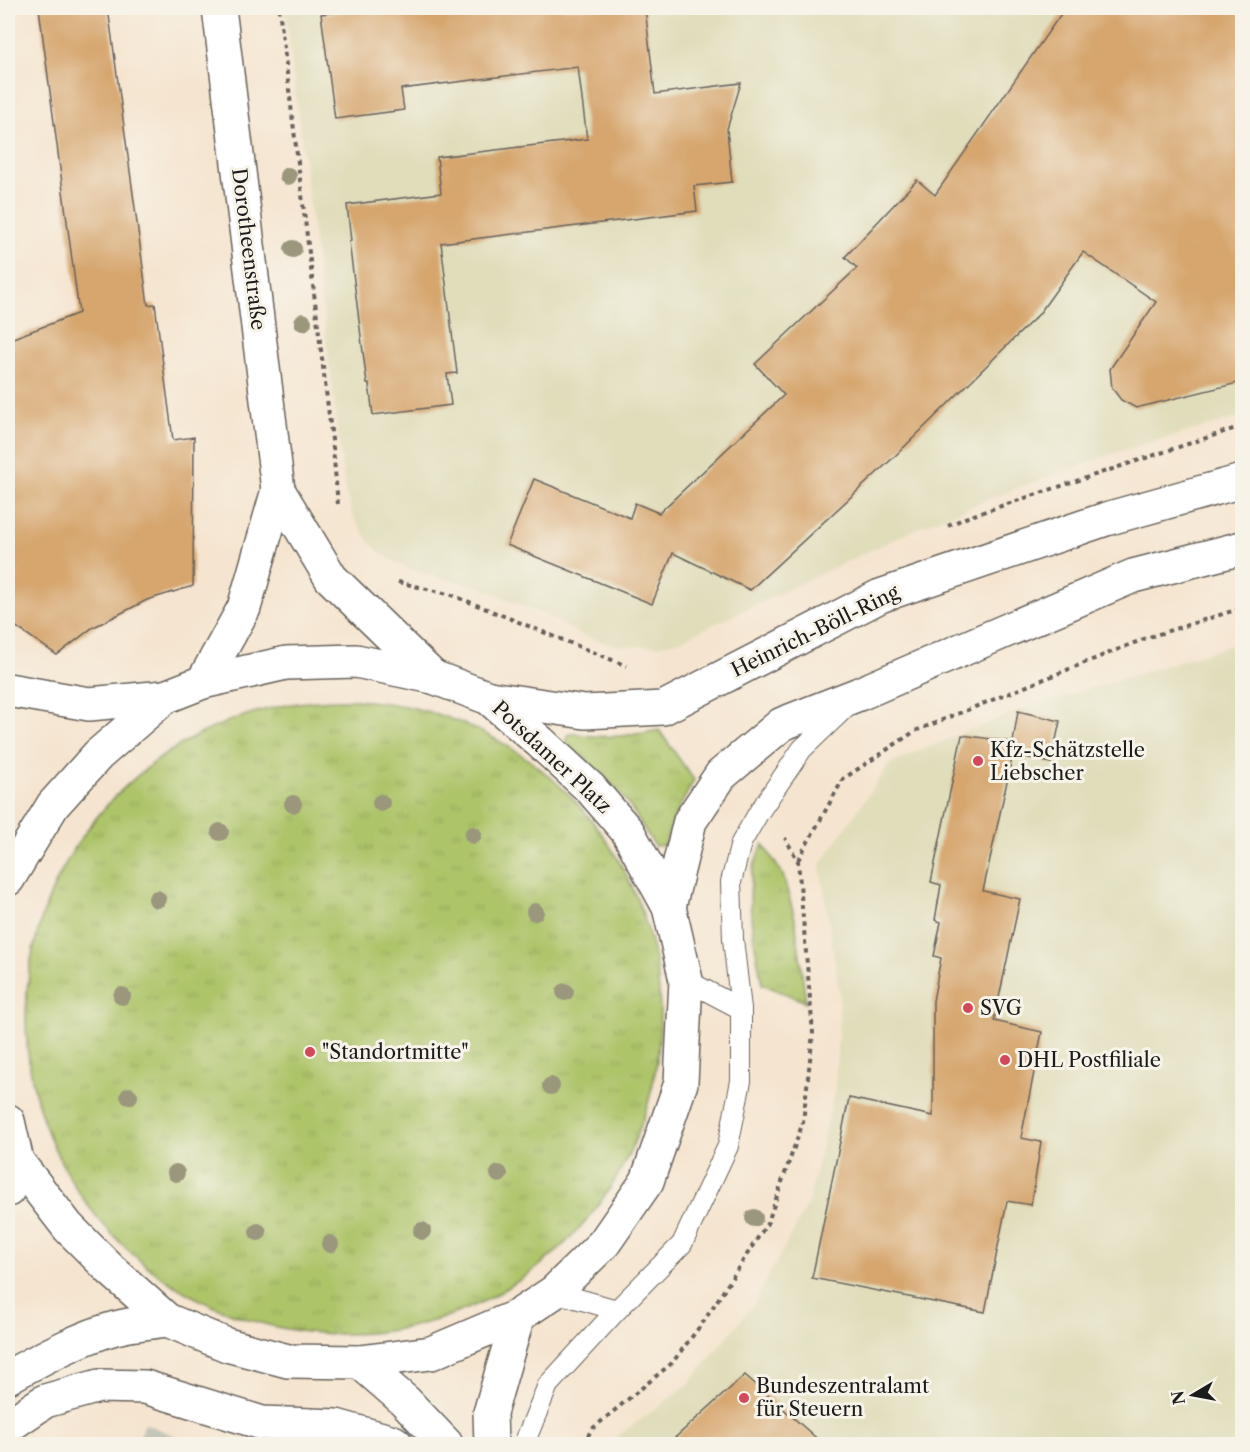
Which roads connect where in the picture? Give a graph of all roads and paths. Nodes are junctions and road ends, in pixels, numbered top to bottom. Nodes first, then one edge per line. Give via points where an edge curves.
1 (219, 8) edge
2 (279, 8) edge
3 (1242, 481) edge
4 (278, 490) junction
5 (338, 509) dead end
6 (1242, 548) edge
7 (390, 580) dead end
8 (1242, 608) edge
9 (635, 670) dead end
10 (433, 677) junction
11 (203, 682) junction
12 (8, 690) edge
13 (859, 694) junction
14 (165, 697) junction
15 (489, 698) junction
16 (798, 861) dead end
17 (8, 879) edge
18 (669, 907) junction
19 (686, 980) junction
20 (741, 1009) junction
21 (8, 1121) edge
22 (12, 1175) edge
23 (554, 1292) junction
24 (618, 1310) junction
25 (518, 1316) junction
26 (167, 1320) junction
27 (360, 1362) junction
28 (8, 1377) edge
29 (8, 1426) edge
30 (396, 1444) edge
31 (446, 1444) edge
32 (491, 1444) edge
33 (524, 1444) edge

1 - 4 main road, Dorotheenstraße
2 - 5 path
3 - 15 main road, Heinrich-Böll-Ring via 1106,519 880,596 663,708 585,712
4 - 10 main road, Dorotheenstraße via 331,578
4 - 11 main road, Dorotheenstraße via 244,609
6 - 13 main road via 1133,576
7 - 9 path via 452,595
8 - 16 path via 1149,637 915,731 843,779
10 - 11 main road, Potsdamer Platz via 356,661 286,663
10 - 15 main road, Potsdamer Platz
11 - 14 main road, Potsdamer Platz
12 - 14 main road via 88,704
13 - 18 main road via 782,723 721,775 690,821
13 - 20 lane via 802,749 741,843 731,882
14 - 17 main road, Potsdamer Platz via 98,755 53,805
15 - 18 main road, Potsdamer Platz via 591,789 628,832
18 - 19 main road, Potsdamer Platz
19 - 20 lane
19 - 23 main road, Potsdamer Platz via 681,1083 647,1181 604,1243
20 - 24 lane via 741,1081 728,1146 682,1244
21 - 22 main road, Potsdamer Platz
22 - 26 main road, Potsdamer Platz
23 - 24 lane
23 - 25 main road, Potsdamer Platz
24 - 33 lane via 548,1385
25 - 27 main road, Potsdamer Platz via 431,1353
25 - 32 main road via 490,1413
26 - 27 main road, Potsdamer Platz via 227,1345 288,1361
26 - 28 main road via 127,1325 88,1338
27 - 31 main road
29 - 30 main road via 45,1401 99,1386 145,1387 262,1423 336,1426

